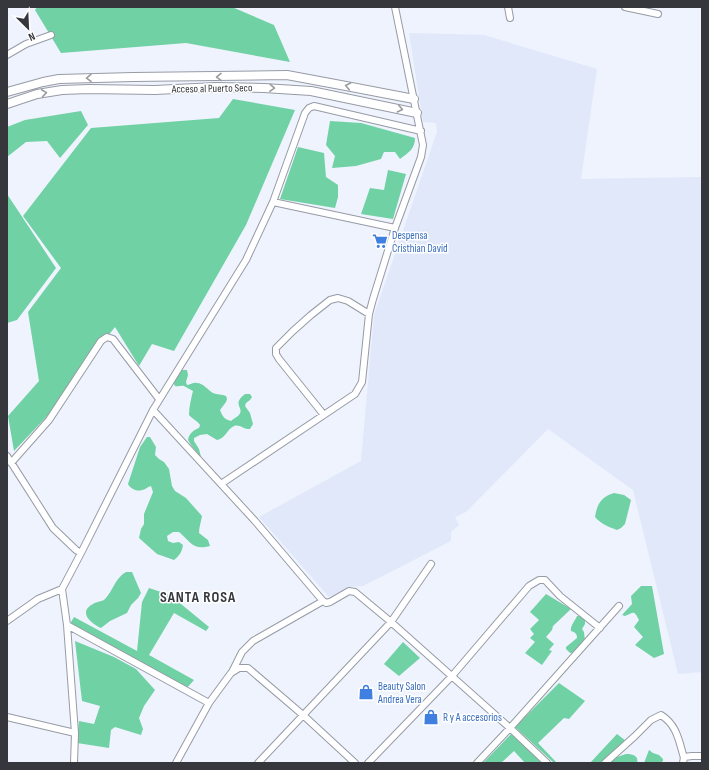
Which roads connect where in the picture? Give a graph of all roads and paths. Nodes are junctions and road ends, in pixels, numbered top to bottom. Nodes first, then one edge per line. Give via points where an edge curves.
1 (395, 7) edge
2 (508, 7) edge
3 (625, 7) edge
4 (658, 14) dead end
5 (510, 18) dead end
6 (51, 35) dead end
7 (7, 55) edge
8 (7, 92) edge
9 (414, 99) junction
10 (7, 104) edge
11 (417, 113) junction
12 (421, 131) junction
13 (273, 202) junction
14 (395, 228) junction
15 (369, 314) junction
16 (159, 399) junction
17 (153, 410) junction
18 (324, 414) junction
19 (7, 456) edge
20 (11, 463) junction
21 (220, 484) junction
22 (81, 553) junction
23 (431, 564) dead end
24 (62, 589) junction
25 (323, 601) junction
26 (619, 606) dead end
27 (7, 621) edge
28 (391, 622) junction
29 (67, 625) junction
30 (600, 628) junction
31 (231, 673) junction
32 (452, 676) junction
33 (209, 703) junction
34 (303, 715) junction
35 (7, 717) edge
36 (510, 728) junction
37 (75, 733) junction
38 (702, 756) edge
39 (683, 761) edge
40 (74, 763) edge
41 (176, 763) edge
42 (258, 763) edge
43 (355, 763) edge
44 (368, 763) edge
45 (477, 763) edge
46 (547, 763) edge
47 (605, 763) edge

1 - 9 street
2 - 5 street
3 - 4 street
6 - 7 street via 26,44
9 -> 8 main road, Acceso al Puerto Seco via 287,75 59,79
9 - 11 street
10 -> 11 main road, Acceso al Puerto Seco via 37,94 62,90 264,88 311,90
11 - 12 street
12 - 13 street via 314,106 309,108
12 - 14 street via 421,157
13 - 14 street
13 - 16 street via 246,260
14 - 15 street
15 - 18 street via 362,382 355,394
15 - 18 street via 348,301 338,298 330,300 276,348 279,359
16 - 17 street
16 - 20 street via 113,339 107,337 101,341 49,420
17 - 21 street
17 - 22 street
18 - 21 street
19 - 20 street
20 - 22 street via 53,528
21 - 25 street
22 - 24 street
23 - 28 street
24 - 27 street via 38,599
24 - 29 street
25 - 28 street via 330,602 349,591 355,592
25 - 31 street via 253,641 242,652
26 - 30 street
28 - 32 street
28 - 34 street
29 - 33 street
29 - 37 street
30 - 32 street via 560,596 545,580 539,580 529,586
30 - 36 street
31 - 33 street
31 - 34 street via 239,668 248,668
32 - 36 street
32 - 44 street
33 - 41 street
34 - 42 street
34 - 43 street
35 - 37 street
36 - 45 street
36 - 46 street
37 - 40 street
38 - 39 street via 684,757
39 - 47 street via 679,739 673,725 661,715 651,720

